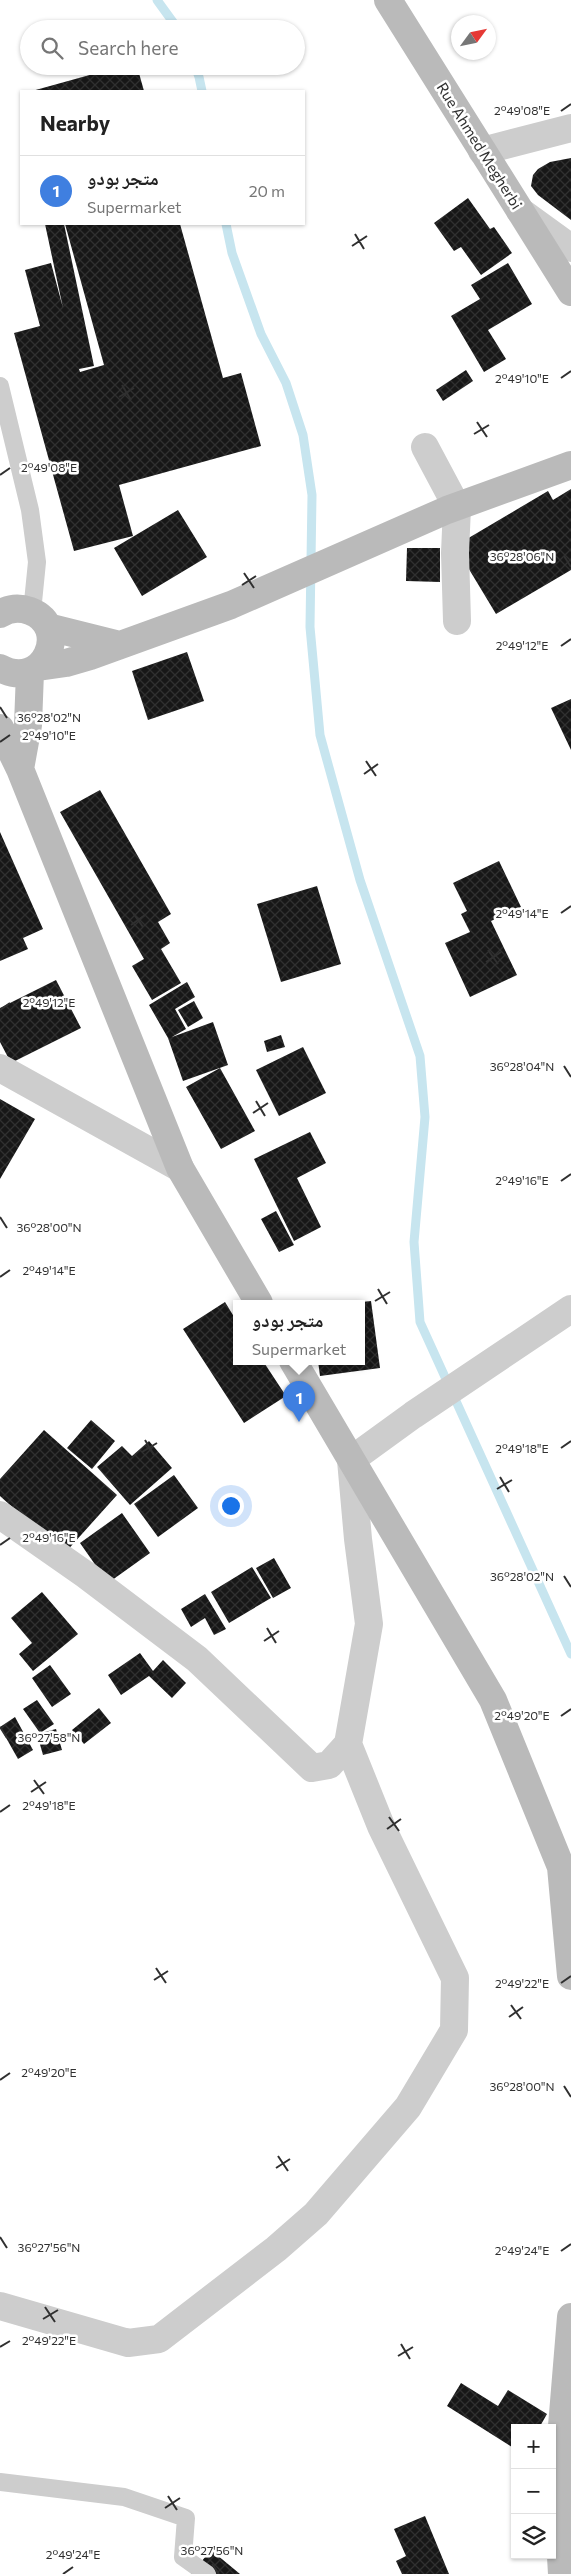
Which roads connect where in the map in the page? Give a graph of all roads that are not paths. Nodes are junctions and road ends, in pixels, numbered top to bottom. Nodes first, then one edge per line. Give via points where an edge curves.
1 (388, 0) edge
2 (571, 128) edge
3 (482, 151) junction
4 (517, 209) junction
5 (571, 248) edge
6 (571, 292) edge
7 (0, 386) edge
8 (425, 447) dead end
9 (571, 465) edge
10 (452, 508) junction
11 (19, 611) edge
12 (457, 621) dead end
13 (116, 644) junction
14 (0, 668) edge
15 (34, 669) junction
16 (0, 728) edge
17 (20, 769) junction
18 (0, 1068) edge
19 (180, 1168) junction
20 (257, 1300) edge
21 (571, 1309) edge
22 (295, 1365) edge
23 (352, 1460) junction
24 (0, 1515) edge
25 (348, 1744) junction
26 (571, 1976) edge
27 (0, 2306) edge
28 (571, 2317) edge
29 (0, 2482) edge
30 (207, 2574) edge
31 (562, 2574) edge

1 - 3 street, Rue Ahmed Megherbi
2 - 3 street
3 - 4 street, Rue Ahmed Megherbi
4 - 5 street
4 - 6 street, Rue Ahmed Megherbi
7 - 11 lane via 30,510 37,562
8 - 10 street
9 - 10 street
10 - 12 street
10 - 13 street via 231,605
11 - 13 street
11 - 15 street via 50,648
13 - 15 street via 66,663
14 - 15 street via 11,672
15 - 17 street
16 - 17 street
17 - 19 street
18 - 19 street
19 - 20 street
21 - 23 street
22 - 23 street
23 - 25 street via 369,1624
23 - 26 street via 493,1700 561,1867
24 - 25 street via 197,1659 312,1768 328,1765
25 - 27 street via 381,1826 455,1978 454,2030 408,2107 316,2214 159,2339 128,2343
28 - 31 street via 557,2487
29 - 30 lane via 124,2497 186,2518 183,2557

